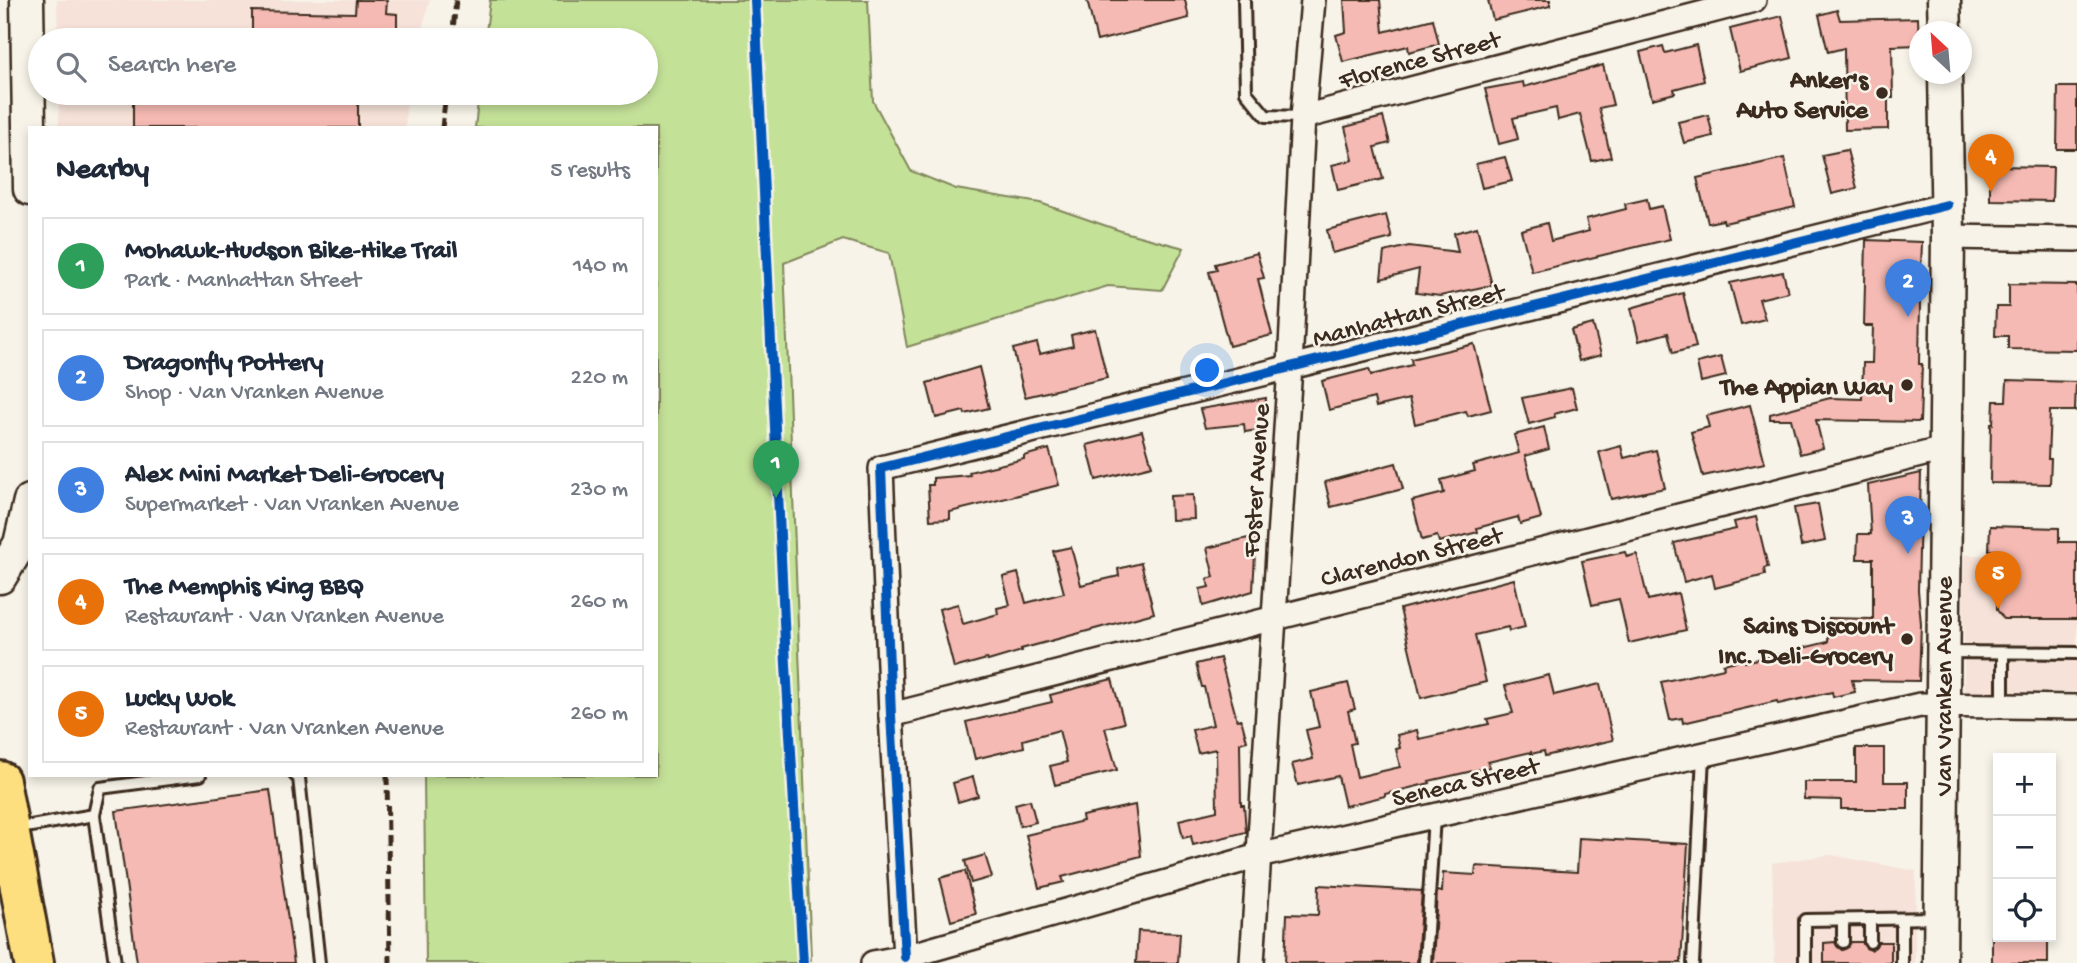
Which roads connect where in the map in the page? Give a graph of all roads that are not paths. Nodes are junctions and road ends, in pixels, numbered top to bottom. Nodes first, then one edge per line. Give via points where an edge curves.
1 (27, 0) edge
2 (1244, 0) edge
3 (1313, 0) edge
4 (1754, 0) edge
5 (1944, 0) edge
6 (1945, 21) edge
7 (28, 54) edge
8 (1945, 84) edge
9 (29, 105) edge
10 (1303, 117) junction
11 (29, 126) edge
12 (1947, 205) junction
13 (1948, 237) junction
14 (2077, 239) edge
15 (1290, 366) junction
16 (1944, 449) junction
17 (28, 510) edge
18 (0, 577) edge
19 (1274, 618) junction
20 (1942, 652) junction
21 (2003, 653) junction
22 (2077, 653) edge
23 (1941, 706) junction
24 (2003, 706) junction
25 (2077, 707) edge
26 (891, 715) junction
27 (1703, 755) junction
28 (185, 777) edge
29 (298, 777) edge
30 (0, 781) edge
31 (94, 815) junction
32 (1434, 816) junction
33 (10, 830) junction
34 (1258, 856) junction
35 (1940, 918) junction
36 (1870, 919) junction
37 (1902, 919) junction
38 (1843, 920) junction
39 (1843, 942) dead end
40 (1870, 942) dead end
41 (905, 957) junction
42 (34, 963) edge
43 (115, 963) edge
44 (319, 963) edge
45 (873, 963) edge
46 (1252, 963) edge
47 (1425, 963) edge
48 (1693, 963) edge
49 (1805, 963) edge
50 (1902, 963) edge
51 (1940, 963) edge

1 - 7 street
2 - 10 lane via 1245,92 1266,116
3 - 10 street, Foster Avenue
4 - 10 street, Florence Street
5 - 6 street
8 - 12 street, Van Vranken Avenue
9 - 11 street
10 - 15 street, Foster Avenue
12 - 13 street, Van Vranken Avenue
12 - 15 street, Manhattan Street
13 - 14 street
13 - 16 street, Van Vranken Avenue
15 - 19 street, Foster Avenue
15 - 26 street, Manhattan Street via 881,468
16 - 19 street, Clarendon Street
16 - 20 street, Van Vranken Avenue
17 - 18 street via 20,544
19 - 26 street, Clarendon Street
19 - 34 street, Foster Avenue
20 - 21 lane
20 - 23 street, Van Vranken Avenue
21 - 22 lane
21 - 24 lane
23 - 24 street, Seneca Street
23 - 27 street, Seneca Street via 1920,705
23 - 35 street, Van Vranken Avenue
24 - 25 street, Seneca Street
26 - 41 street
27 - 32 street, Seneca Street
27 - 48 lane
28 - 31 lane via 100,788
29 - 44 lane
30 - 33 highway
31 - 33 lane
31 - 43 lane
32 - 34 street, Seneca Street
32 - 47 lane
33 - 42 highway
34 - 41 street, Seneca Street
34 - 46 street, Foster Avenue
35 - 37 lane
35 - 51 street, Van Vranken Avenue
36 - 37 lane
36 - 38 lane
36 - 40 lane
37 - 50 lane
38 - 39 lane
38 - 49 lane via 1805,920
41 - 45 street, Seneca Street

